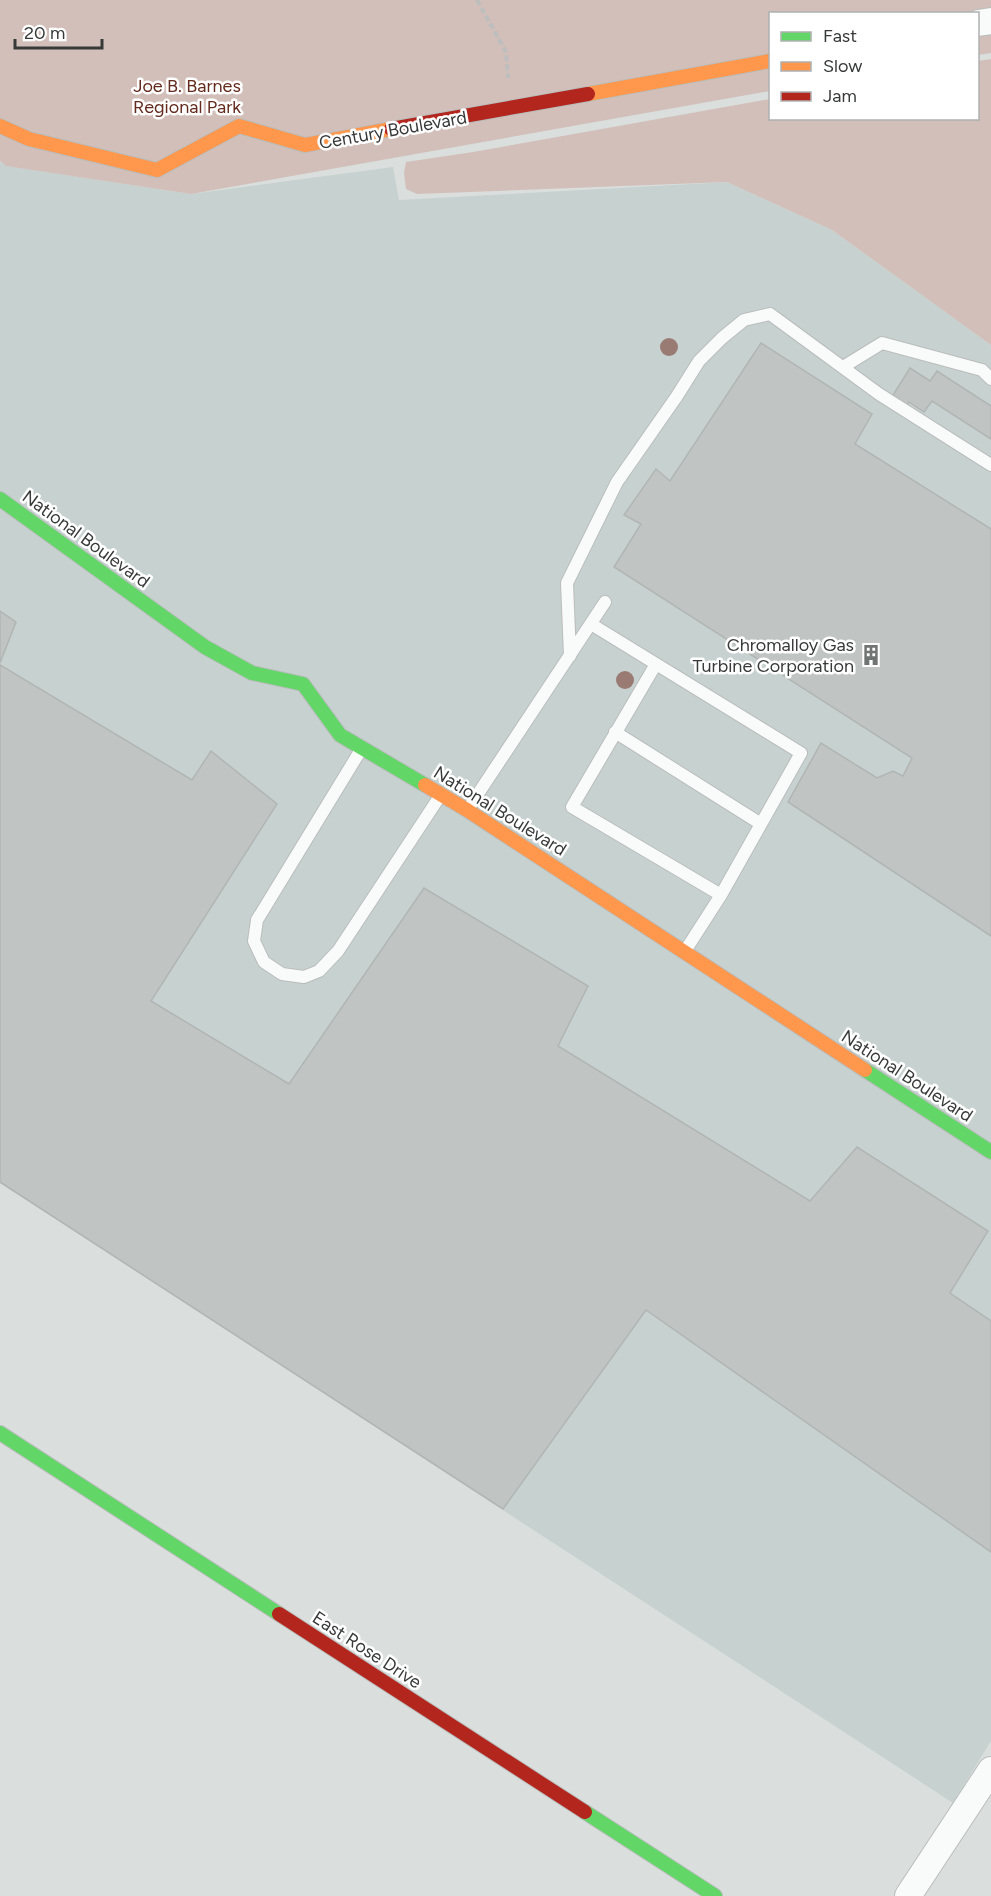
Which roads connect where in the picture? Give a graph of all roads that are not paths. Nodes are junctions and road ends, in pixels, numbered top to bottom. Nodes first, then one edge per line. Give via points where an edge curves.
1 (769, 61) edge
2 (0, 126) edge
3 (843, 368) junction
4 (991, 379) edge
5 (991, 465) edge
6 (0, 498) edge
7 (605, 602) dead end
8 (591, 624) junction
9 (570, 656) junction
10 (656, 664) junction
11 (615, 732) junction
12 (362, 748) junction
13 (441, 795) junction
14 (467, 810) junction
15 (761, 824) junction
16 (721, 895) junction
17 (684, 952) junction
18 (991, 1152) edge
19 (0, 1433) edge
20 (991, 1770) edge
21 (715, 1896) edge
22 (908, 1896) edge

1 - 2 street, Century Boulevard via 305,145 239,126 157,170 29,139
3 - 4 lane via 882,343 982,370
3 - 5 lane
3 - 9 lane via 770,314 744,321 699,361 617,482 567,583
6 - 12 street, National Boulevard via 205,647 252,673 303,684 340,735
7 - 8 lane
8 - 9 lane
8 - 10 lane
9 - 14 lane
10 - 11 lane
10 - 15 lane via 801,753
11 - 15 lane
11 - 16 lane via 572,807
12 - 13 street, National Boulevard
12 - 13 lane via 257,920 254,941 264,962 282,974 304,977 319,971 338,951
13 - 14 street, National Boulevard
14 - 17 street, National Boulevard
15 - 16 lane
16 - 17 lane
17 - 18 street, National Boulevard
19 - 21 street, East Rose Drive
20 - 22 street

